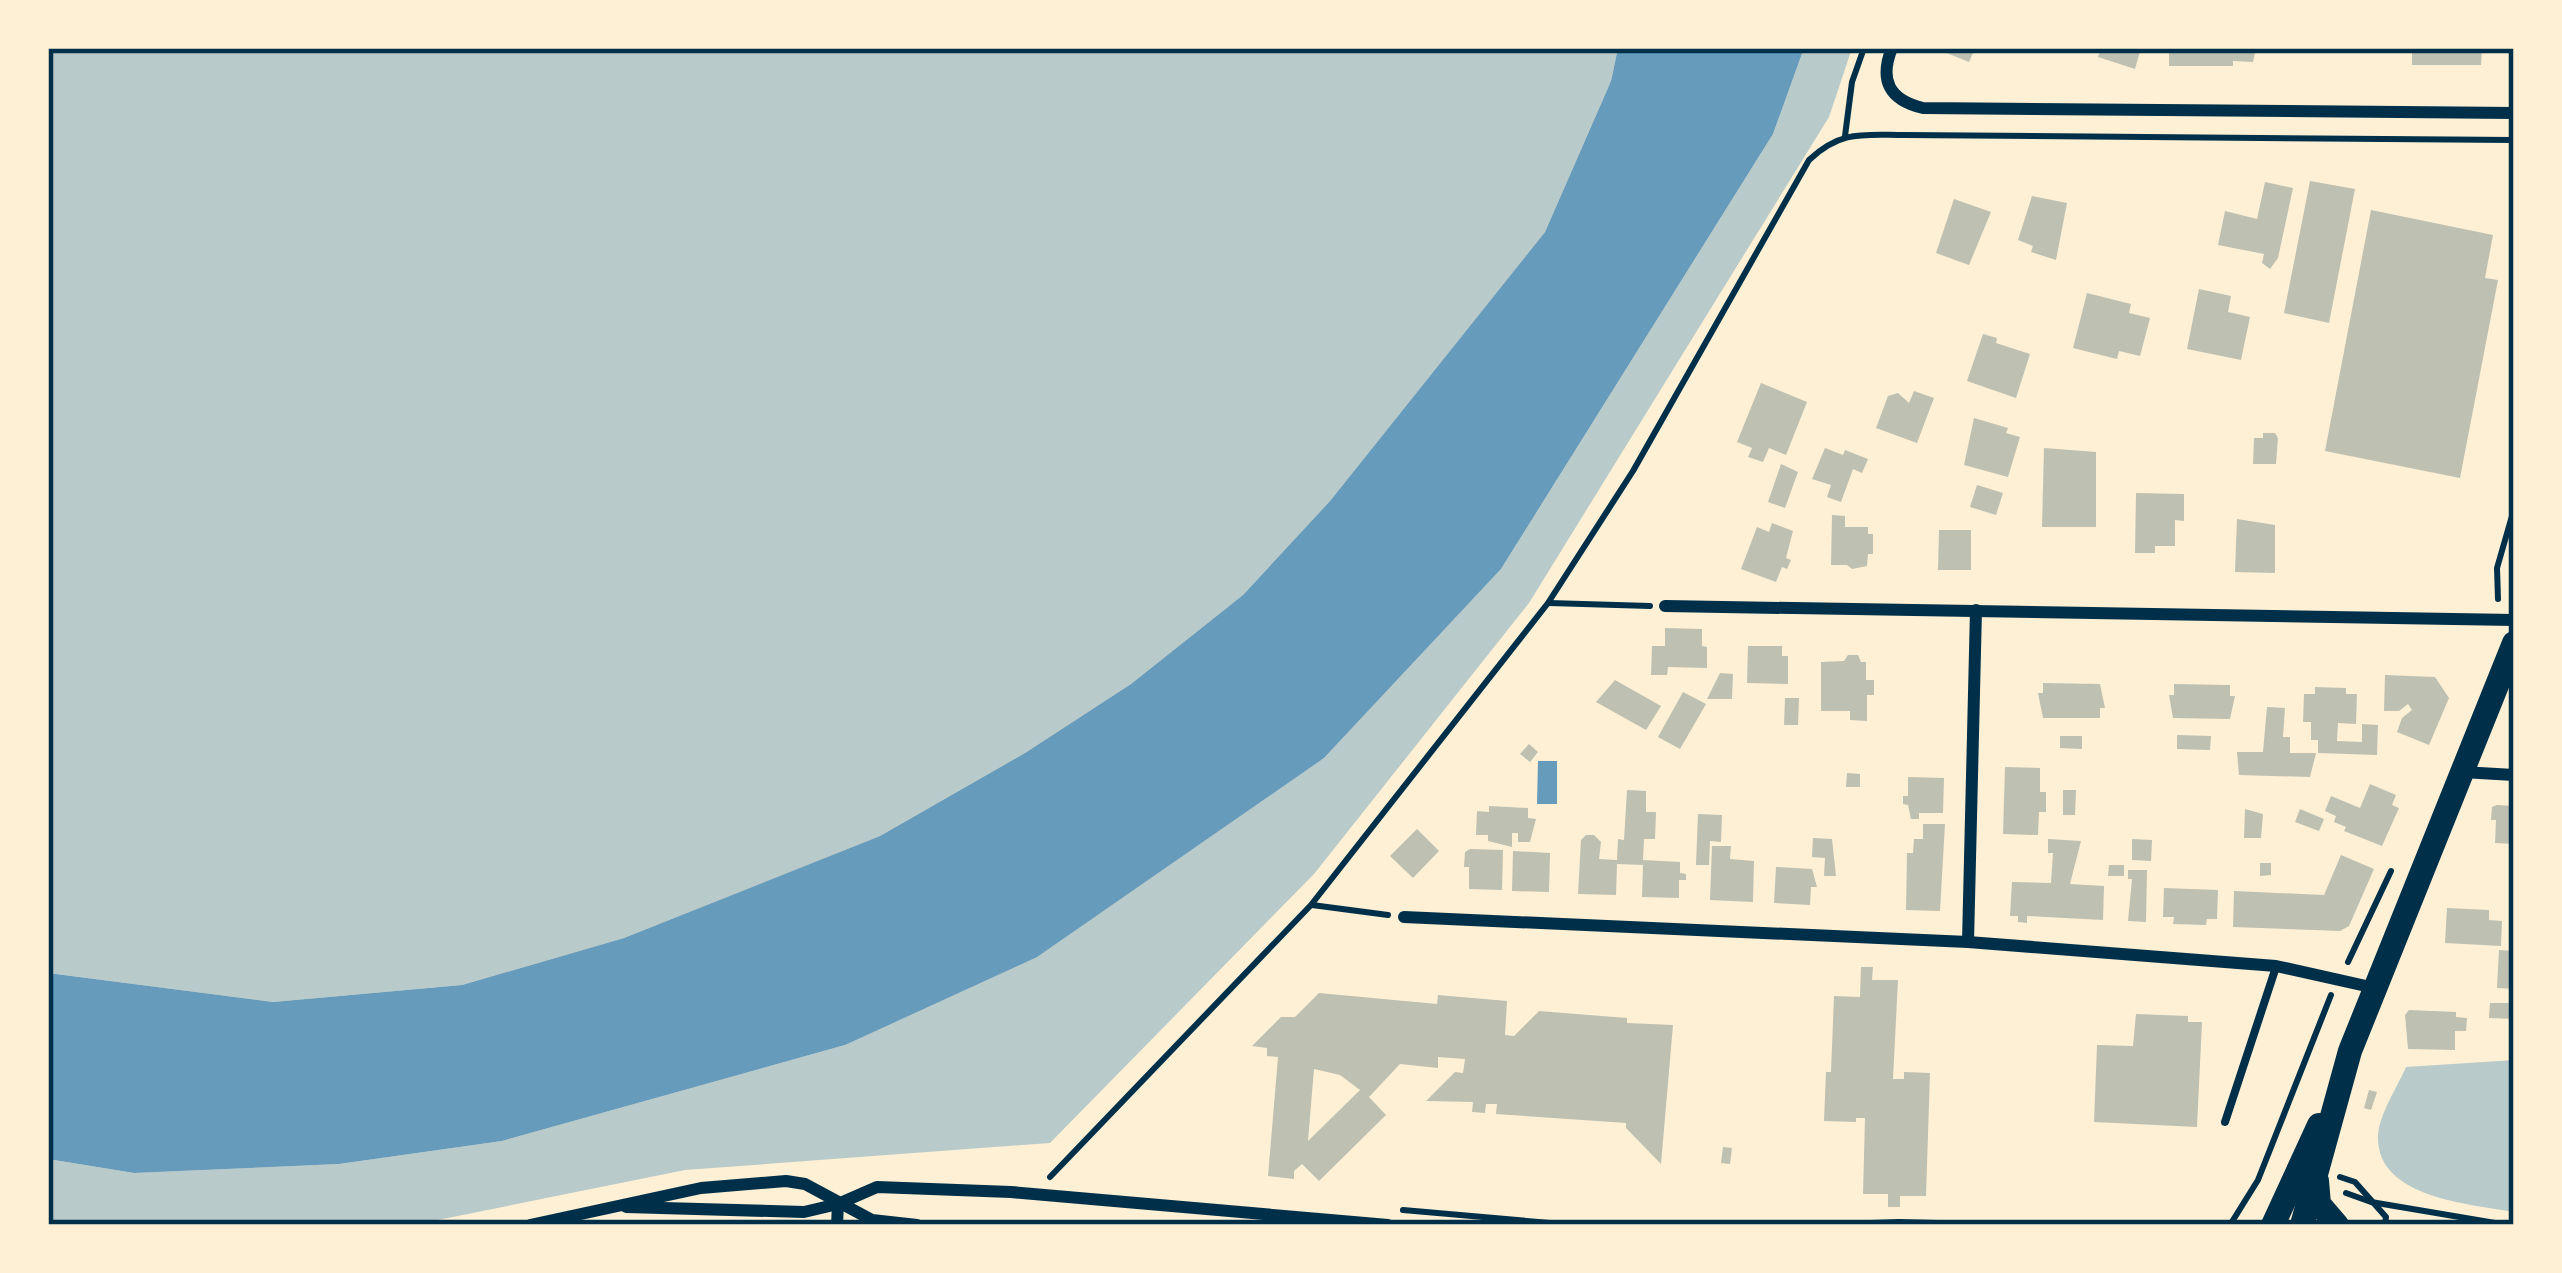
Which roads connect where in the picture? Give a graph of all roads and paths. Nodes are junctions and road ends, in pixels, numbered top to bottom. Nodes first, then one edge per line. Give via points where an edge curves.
1 (1892, 48) edge
2 (1862, 50) edge
3 (2514, 113) edge
4 (1845, 136) junction
5 (2514, 140) edge
6 (2514, 508) edge
7 (1548, 603) junction
8 (1665, 606) joint
9 (1976, 610) junction
10 (2498, 618) junction
11 (2514, 620) edge
12 (2514, 643) edge
13 (2461, 772) junction
14 (2514, 776) edge
15 (2402, 861) dead end
16 (1311, 905) junction
17 (1404, 917) joint
18 (1968, 942) junction
19 (2276, 966) junction
20 (2339, 979) junction
21 (2375, 988) junction
22 (2340, 1079) junction
23 (2225, 1122) dead end
24 (2318, 1170) junction
25 (1048, 1180) dead end
26 (2341, 1192) dead end
27 (2371, 1202) junction
28 (838, 1204) junction
29 (626, 1207) junction
30 (1270, 1220) edge
31 (2284, 1224) edge
32 (530, 1225) edge
33 (837, 1225) edge
34 (917, 1225) edge
35 (1388, 1225) edge
36 (1816, 1225) edge
37 (2013, 1225) edge
38 (2230, 1225) edge
39 (2337, 1225) edge
40 (2384, 1225) edge
41 (2507, 1225) edge

1 - 3 street via 1885,80 1900,100 1923,108
2 - 4 path
4 - 5 path
4 - 7 path via 1809,160 1633,471
6 - 10 path via 2497,568
7 - 8 path
7 - 16 path
8 - 9 street
9 - 10 street
9 - 18 street
10 - 11 street
12 - 13 main road
13 - 14 street
13 - 21 main road
15 - 20 path
16 - 17 path
16 - 25 path
17 - 18 street
18 - 19 street
19 - 20 street
19 - 23 lane
20 - 21 street
20 - 38 path via 2258,1180
21 - 22 main road
22 - 24 main road
22 - 31 main road
24 - 31 main road
24 - 39 main road via 2319,1204
26 - 27 path
27 - 40 path
27 - 41 path
28 - 29 street via 785,1213
28 - 29 street via 785,1181 701,1188
28 - 30 street via 877,1187 1011,1192
28 - 33 street
28 - 34 street via 872,1220
29 - 32 street
30 - 35 street
36 - 37 path

